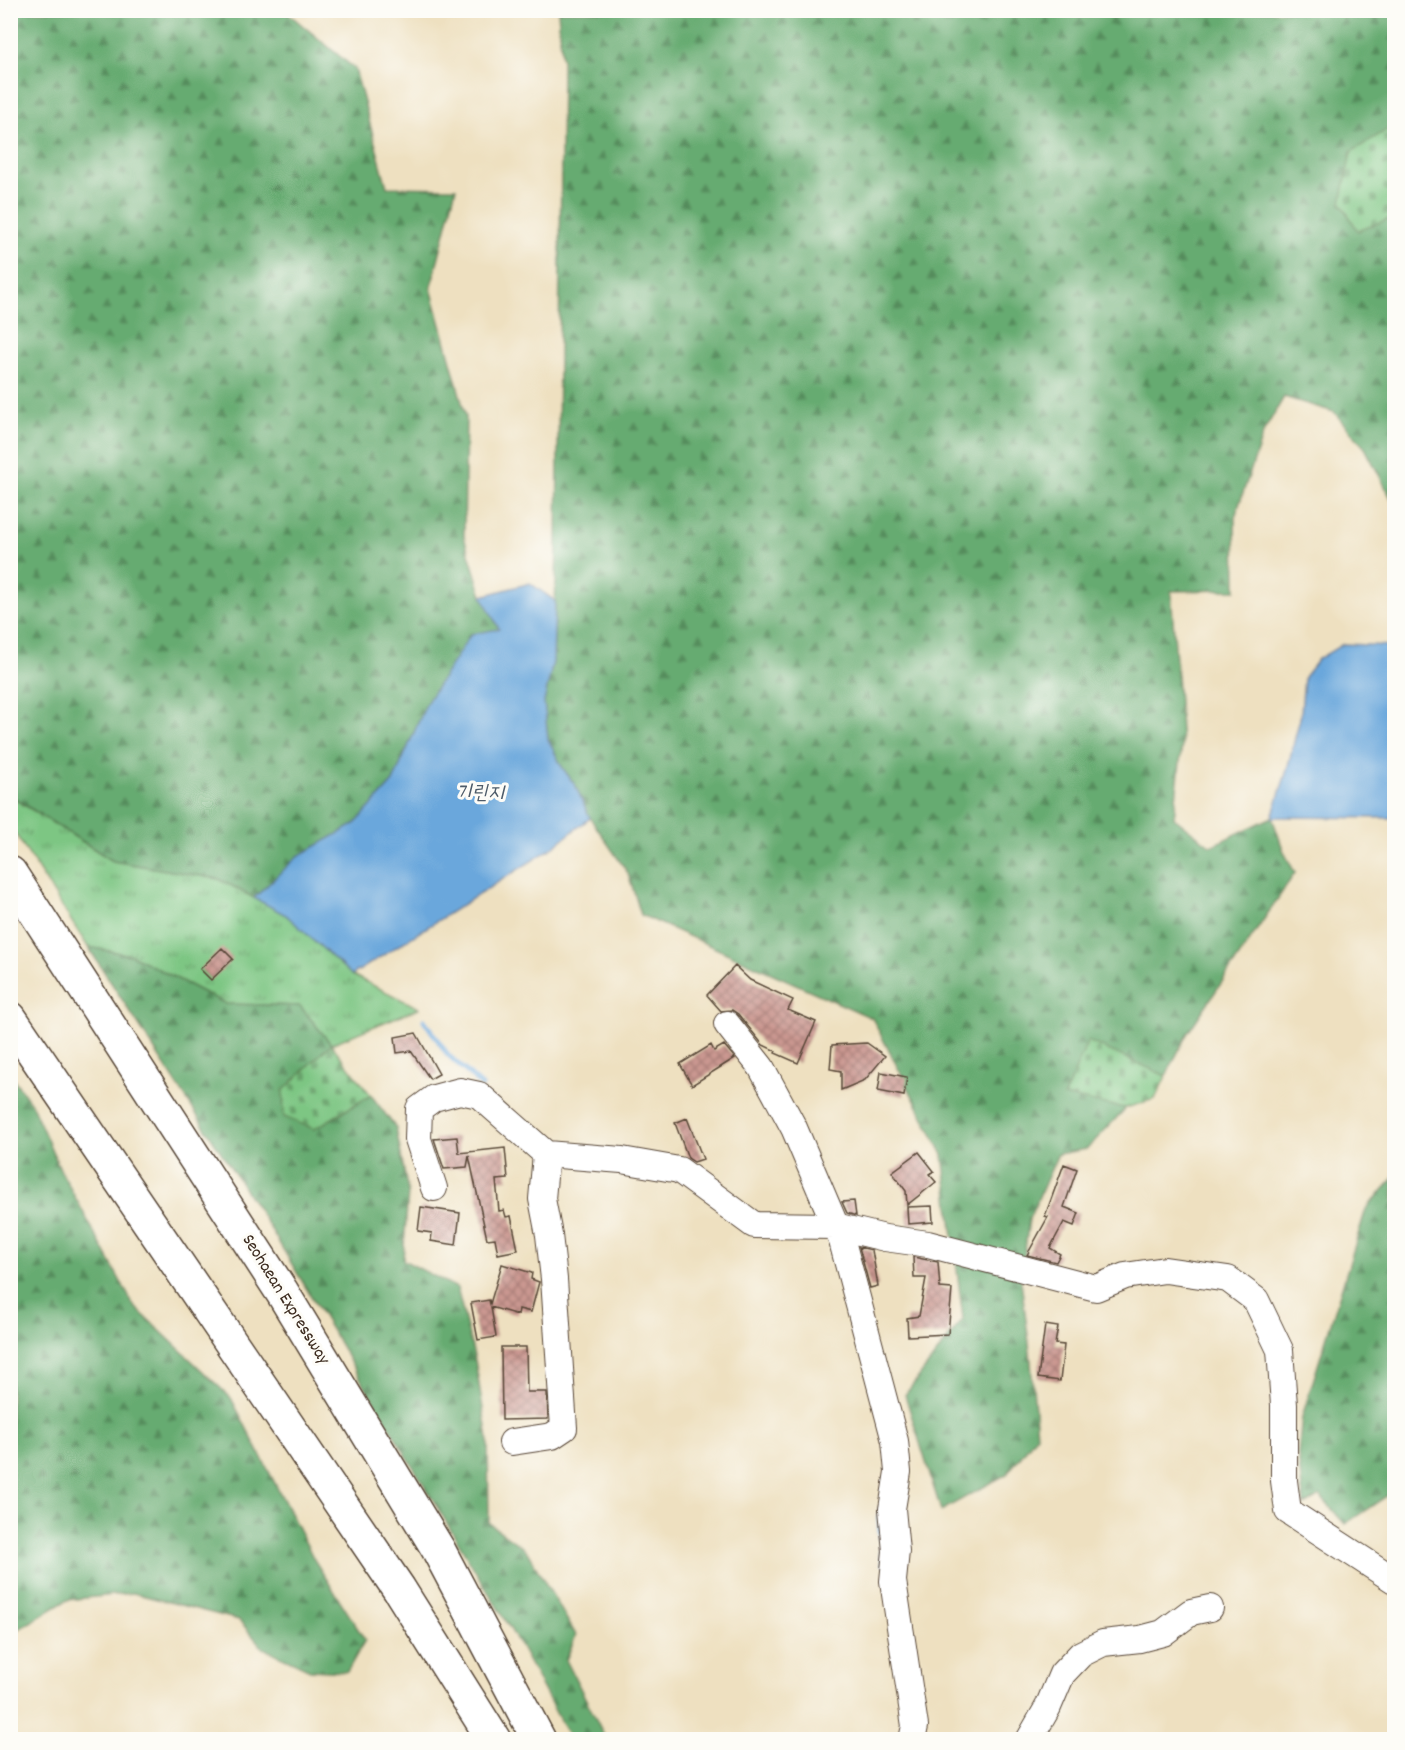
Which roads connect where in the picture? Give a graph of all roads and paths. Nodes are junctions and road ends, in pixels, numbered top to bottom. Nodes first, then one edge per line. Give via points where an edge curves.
1 (10, 873) edge
2 (10, 1018) edge
3 (727, 1024) dead end
4 (546, 1154) junction
5 (434, 1188) dead end
6 (836, 1226) junction
7 (512, 1442) dead end
8 (1395, 1580) edge
9 (1210, 1608) dead end
10 (495, 1740) edge
11 (539, 1740) edge
12 (912, 1740) edge
13 (1029, 1740) edge

1 - 11 highway, Seohaean Expressway via 282,1292 438,1549
2 - 10 highway via 399,1588
3 - 6 street via 772,1087
4 - 5 street via 479,1095 460,1091 434,1098 419,1108 418,1139
4 - 6 street via 622,1160 679,1170 754,1225
4 - 7 street via 542,1199 554,1279 564,1428 552,1436
6 - 8 street via 928,1244 1096,1288 1125,1276 1165,1270 1228,1279 1256,1300 1280,1350 1288,1511
6 - 12 street via 895,1441 898,1472 892,1509 896,1551 892,1581 915,1726
9 - 13 street via 1191,1612 1163,1633 1103,1643 1081,1654 1062,1674

